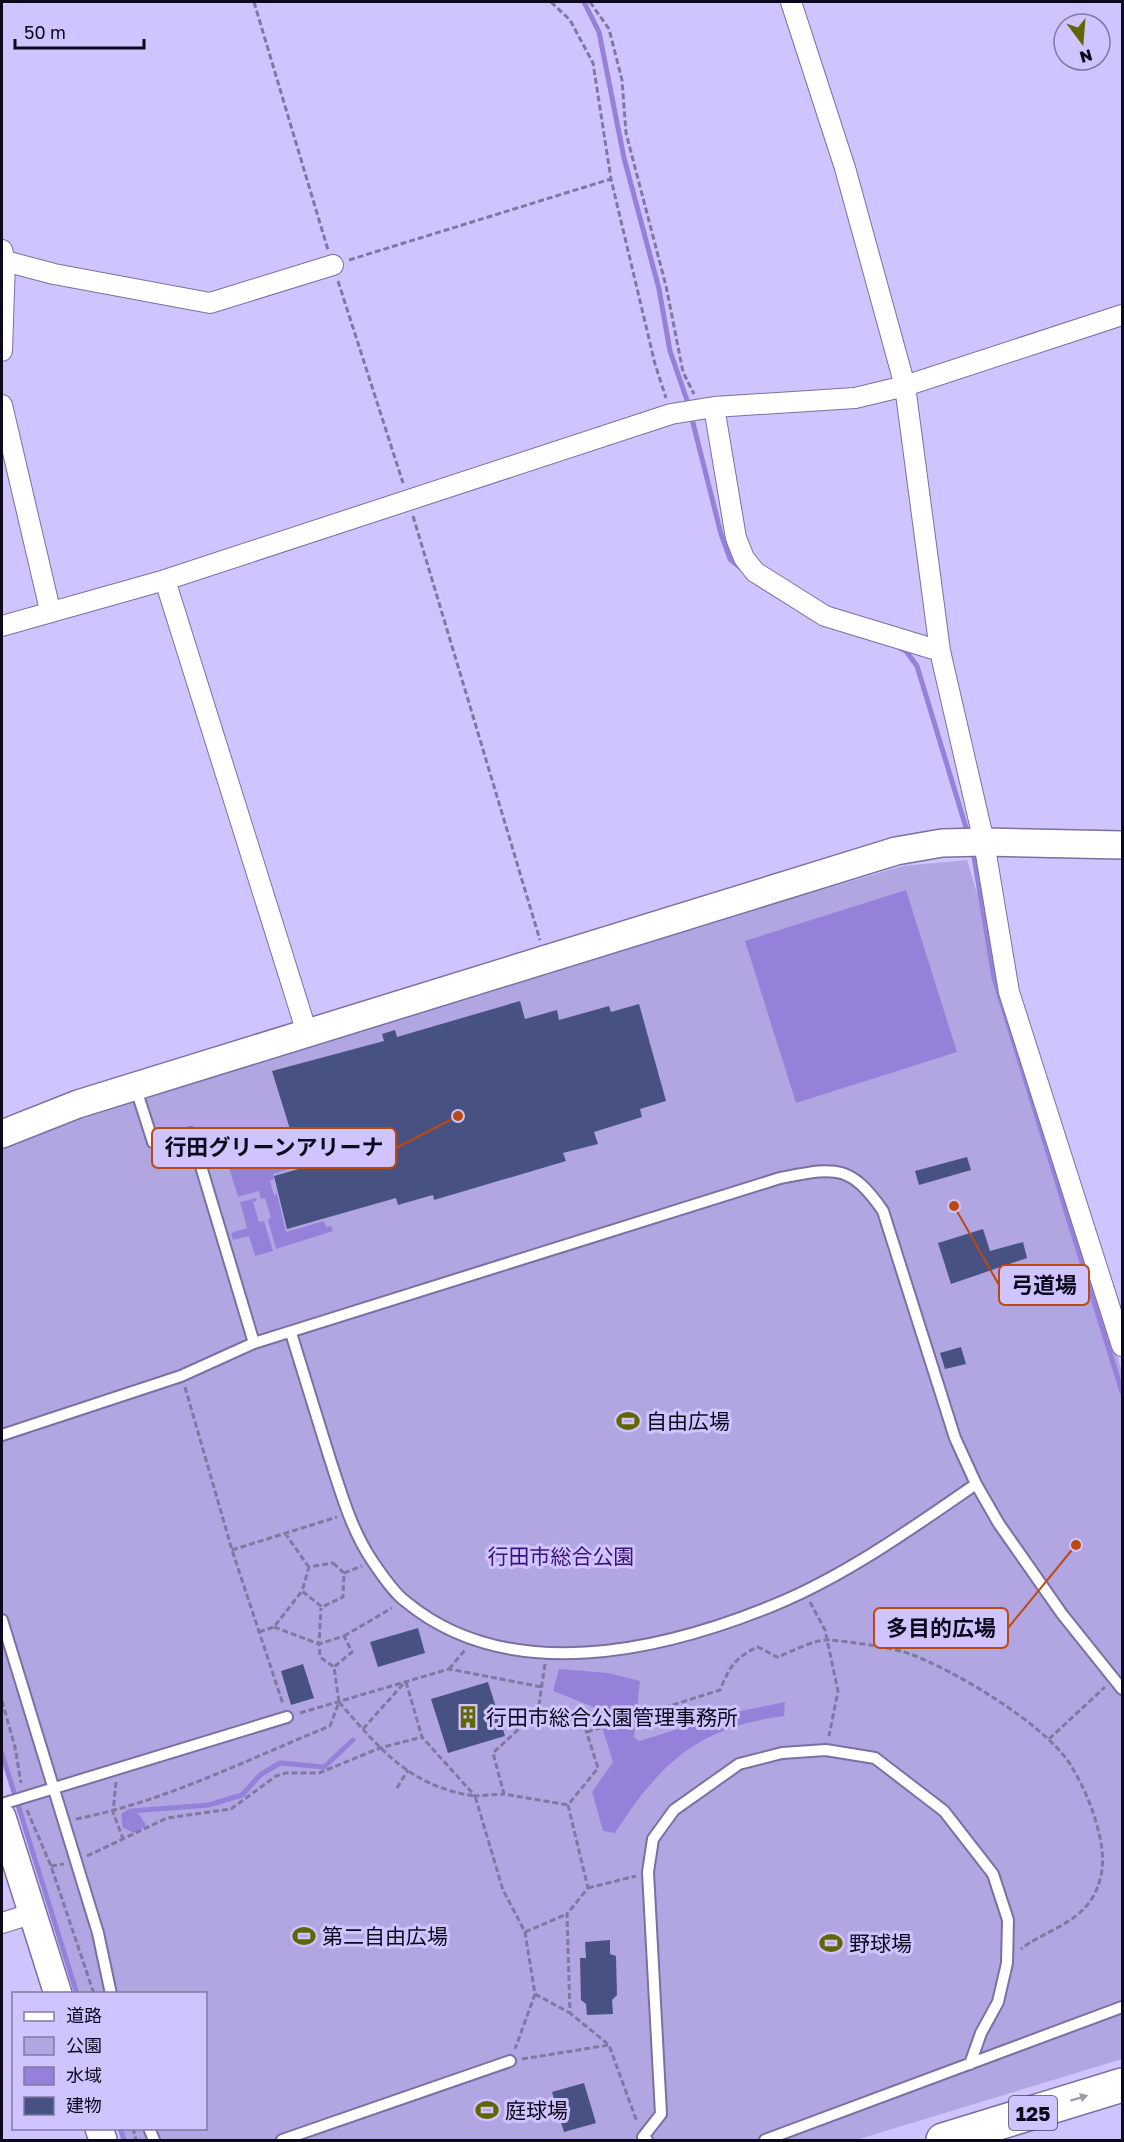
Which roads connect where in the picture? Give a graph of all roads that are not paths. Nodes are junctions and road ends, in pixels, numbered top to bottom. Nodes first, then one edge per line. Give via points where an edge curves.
1 (791, 2) edge
2 (3, 255) edge
3 (333, 266) road end
4 (1122, 315) edge
5 (2, 351) edge
6 (905, 387) junction
7 (2, 405) edge
8 (708, 408) junction
9 (165, 580) junction
10 (51, 610) junction
11 (2, 626) edge
12 (940, 651) junction
13 (984, 842) junction
14 (1122, 845) edge
15 (307, 1033) junction
16 (135, 1086) junction
17 (2, 1134) edge
18 (291, 1333) junction
19 (254, 1343) junction
20 (1122, 1346) edge
21 (2, 1435) edge
22 (976, 1484) junction
23 (2, 1620) edge
24 (1122, 1689) edge
25 (287, 1717) road end
26 (55, 1788) junction
27 (2, 1804) edge
28 (2, 1817) edge
29 (34, 1913) junction
30 (2, 1923) edge
31 (57, 1992) edge
32 (111, 1992) edge
33 (1122, 2007) edge
34 (510, 2061) road end
35 (970, 2064) junction
36 (1122, 2085) edge
37 (1122, 2109) edge
38 (645, 2139) edge
39 (282, 2140) edge
40 (765, 2140) edge
41 (943, 2140) edge
42 (1019, 2140) edge

1 - 6 street via 845,168
2 - 3 street via 54,274 210,303
2 - 5 street
4 - 6 street
6 - 8 street via 855,398
6 - 12 street
7 - 10 street
8 - 9 street via 671,414
8 - 12 street via 736,538 755,572 825,616
9 - 10 street
9 - 15 street
10 - 11 street
12 - 13 street
13 - 14 street
13 - 15 street via 942,843 897,851
13 - 20 street via 1010,992
15 - 16 street
16 - 17 street
16 - 19 lane via 153,1142 190,1133
18 - 19 lane
18 - 22 lane via 348,1514 372,1561 404,1601 452,1631 505,1649 546,1653 614,1649 700,1632 776,1604 880,1548
18 - 22 lane via 780,1178 827,1169 847,1174 869,1191 883,1211 955,1437
19 - 21 lane via 181,1376
22 - 24 lane via 1062,1614
23 - 26 lane
25 - 26 lane
26 - 27 lane
26 - 32 lane via 98,1933
28 - 29 street
29 - 30 street
29 - 31 street
33 - 35 lane
34 - 39 lane
35 - 38 lane via 998,2002 1006,1963 1008,1920 993,1874 944,1811 875,1758 826,1750 782,1753 740,1764 706,1785 674,1810 652,1839 648,1872 661,2114
35 - 40 lane
41 -> 36 highway, 125
37 - 42 highway, 125

